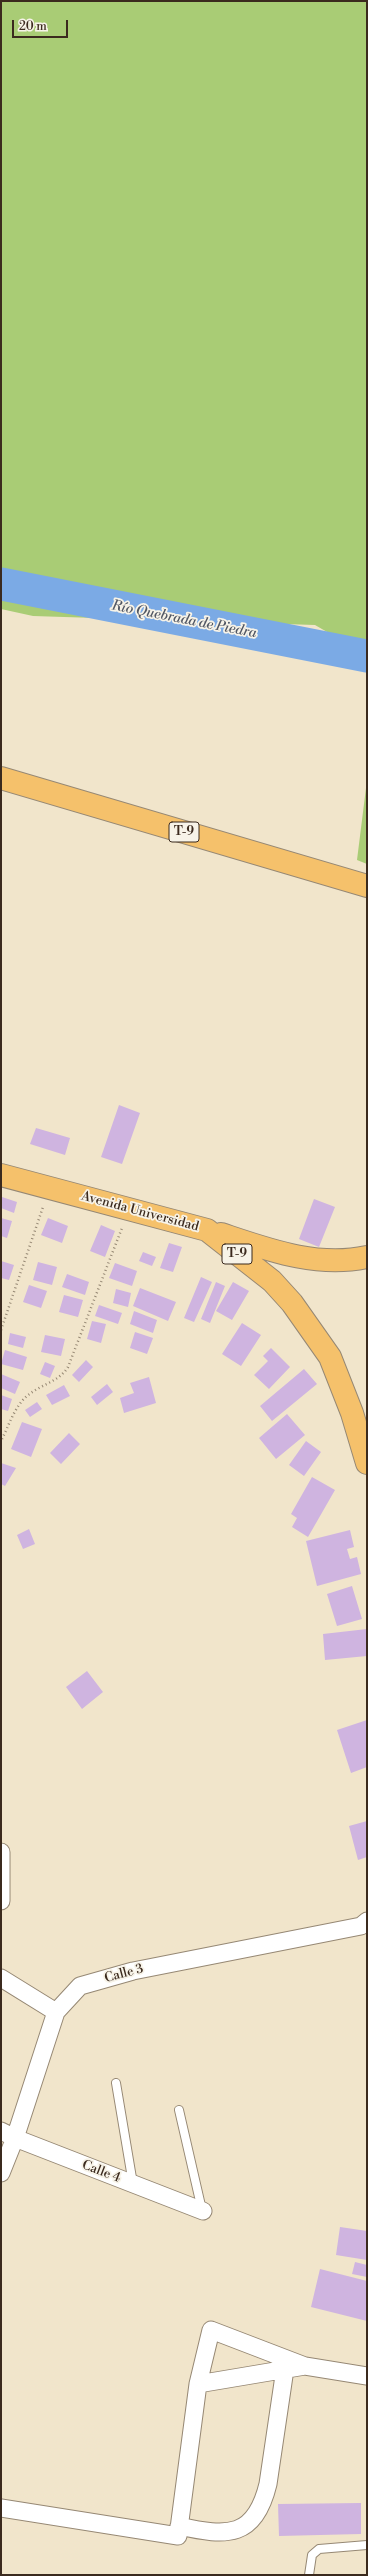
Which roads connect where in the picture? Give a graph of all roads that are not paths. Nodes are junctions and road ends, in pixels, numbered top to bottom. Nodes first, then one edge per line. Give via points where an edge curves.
1 (1, 778) edge
2 (367, 886) edge
3 (1, 1175) edge
4 (207, 1230) junction
5 (367, 1257) edge
6 (367, 1463) edge
7 (1, 1852) edge
8 (1, 1901) edge
9 (367, 1921) edge
10 (1, 1978) edge
11 (56, 2012) junction
12 (116, 2083) dead end
13 (179, 2110) dead end
14 (8, 2135) edge
15 (1, 2173) edge
16 (133, 2184) junction
17 (202, 2211) joint
18 (305, 2366) junction
19 (285, 2369) junction
20 (367, 2376) edge
21 (198, 2384) junction
22 (1, 2508) edge
23 (179, 2526) junction
24 (367, 2545) edge
25 (309, 2575) edge

1 - 2 highway, T-9
3 - 4 highway, Avenida Universidad / T-9
4 - 5 highway, T-9 via 300,1257 327,1261
4 - 6 highway, Avenida Universidad / T-9 via 272,1281 292,1303 330,1357
7 - 8 street
9 - 11 street, Calle 3 via 361,1926 133,1971 80,1986
10 - 11 street
11 - 14 street, Calle 3
12 - 16 lane
13 - 17 lane
14 - 15 street, Calle 3
14 - 16 street, Calle 4
16 - 17 street, Calle 4
18 - 19 street
18 - 20 street
18 - 21 street via 211,2330
19 - 21 street
19 - 23 street via 268,2484 258,2514 248,2525 235,2530 199,2531
21 - 23 street
22 - 23 street via 178,2536
24 - 25 lane via 319,2549 312,2555

